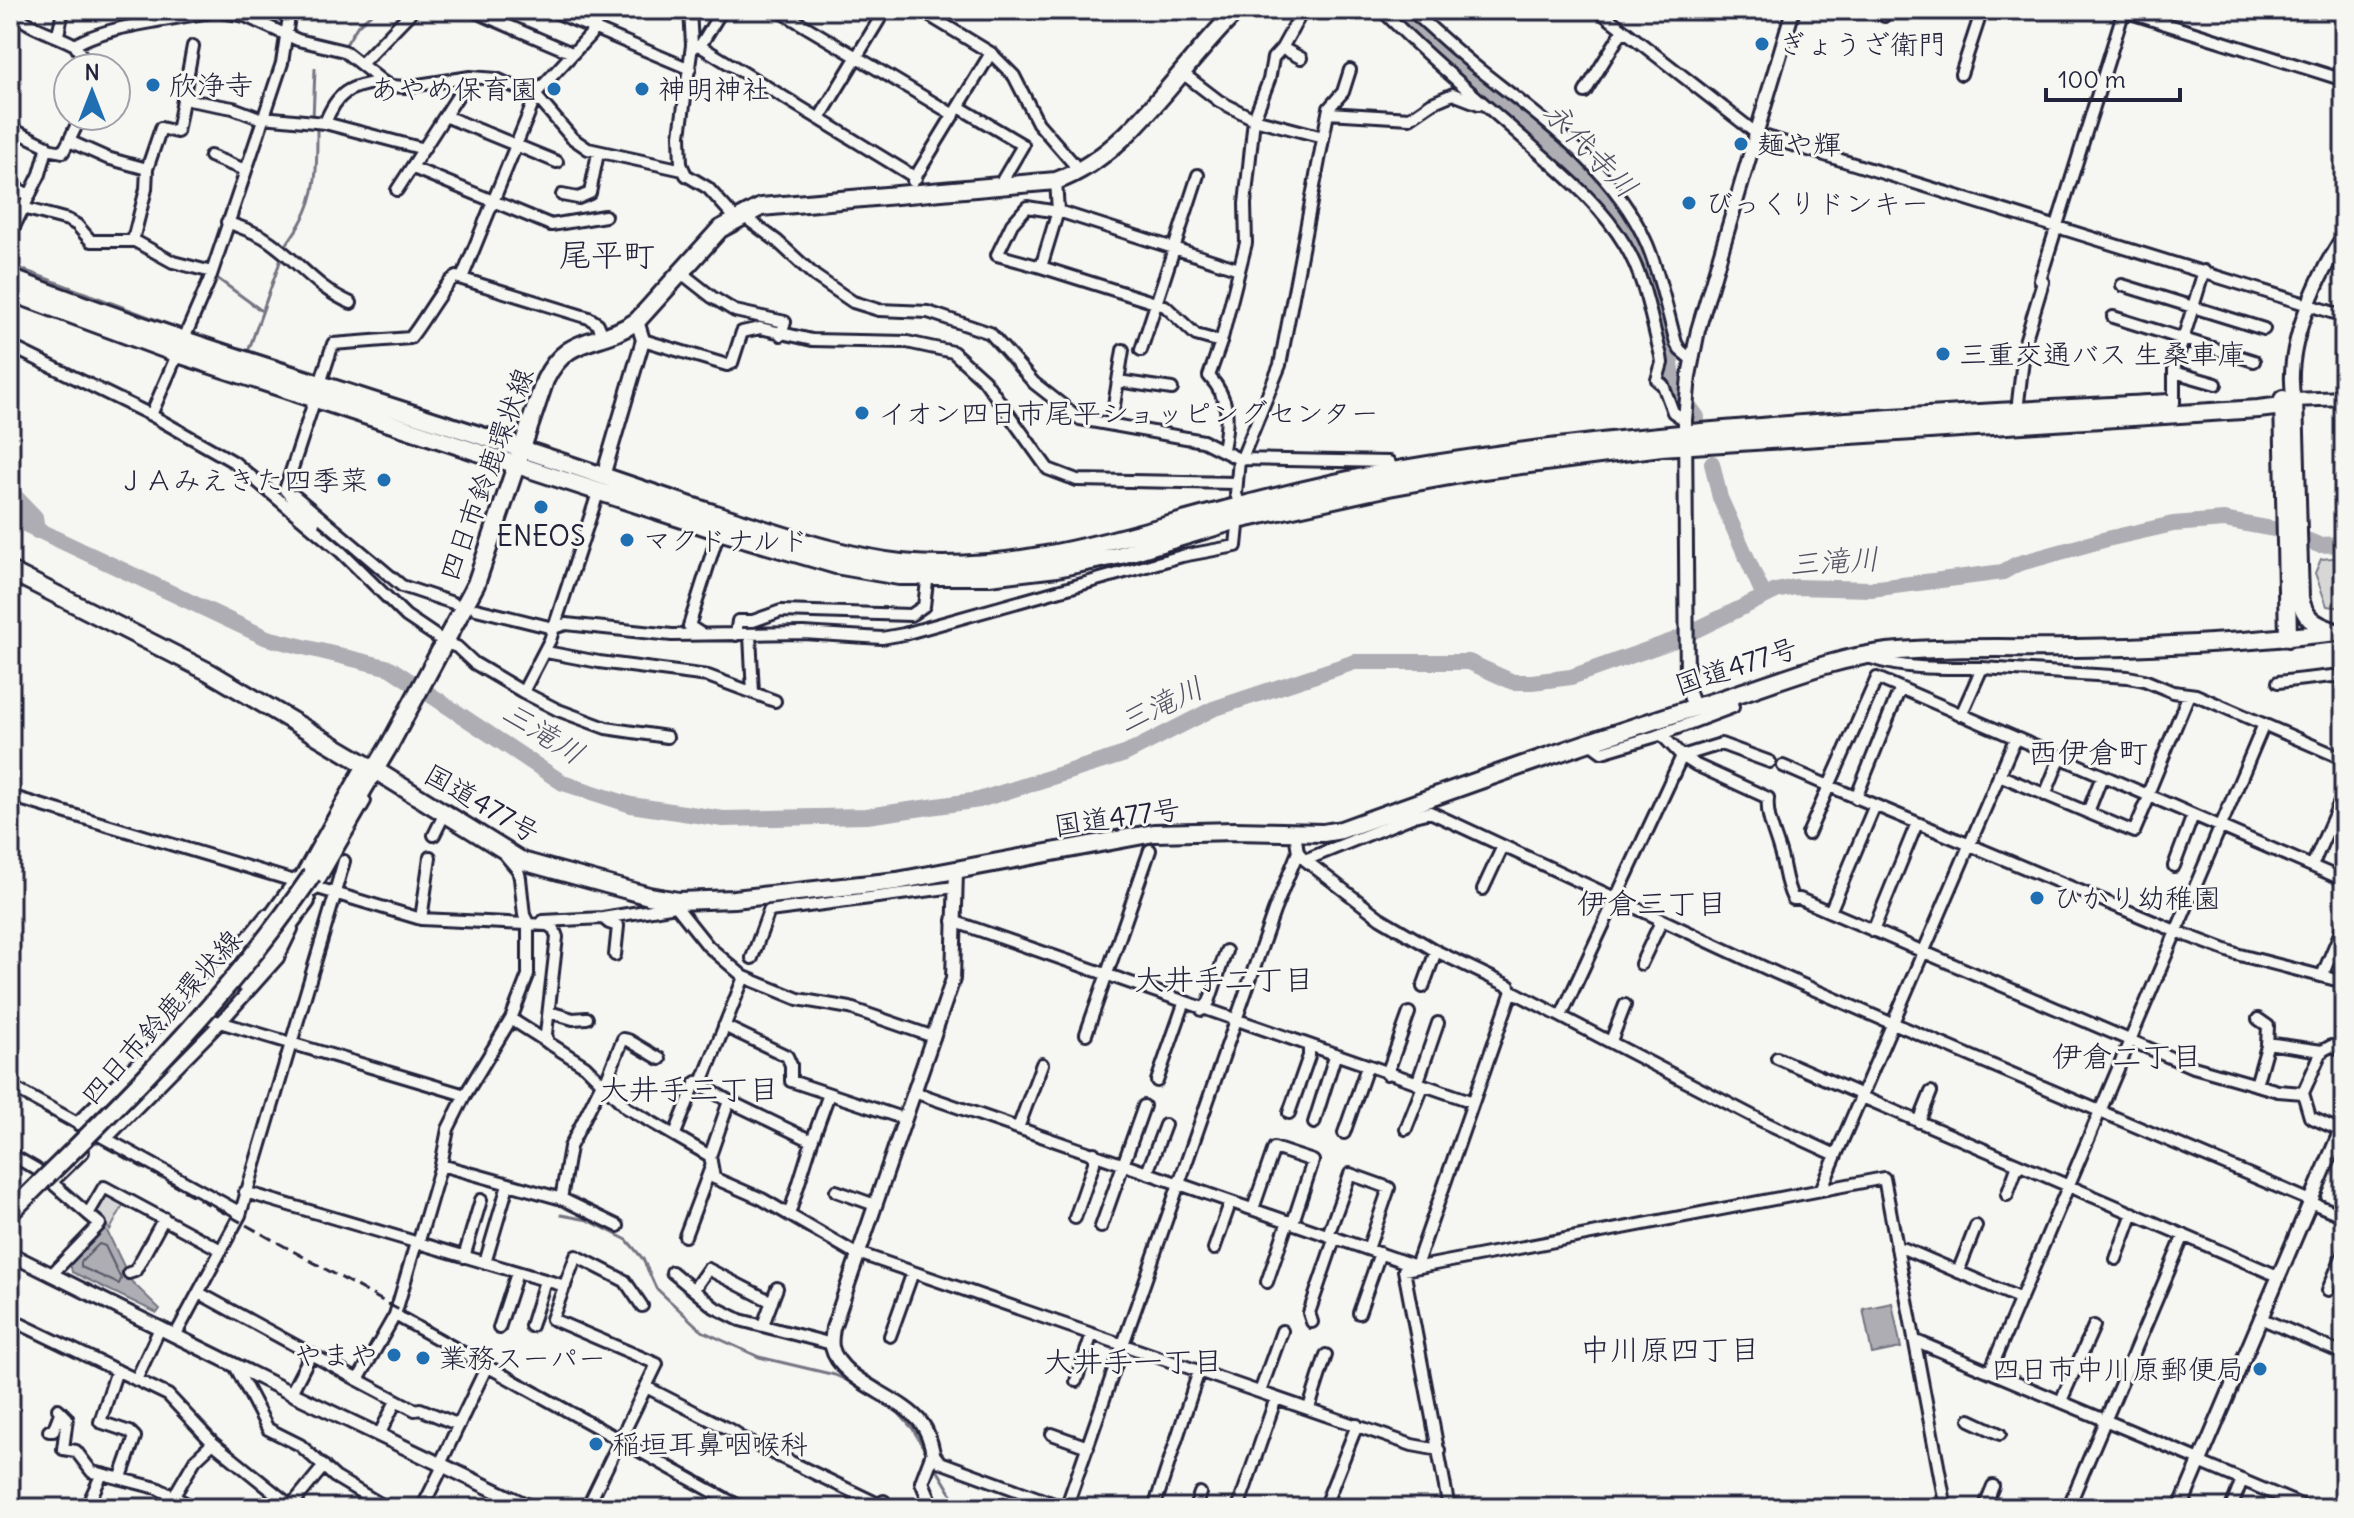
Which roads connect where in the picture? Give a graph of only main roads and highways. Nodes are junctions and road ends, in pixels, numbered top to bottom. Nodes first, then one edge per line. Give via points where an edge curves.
1 (1238, 10) edge
2 (10, 278) edge
3 (10, 292) edge
4 (180, 348) junction
5 (2288, 398) junction
6 (2017, 411) junction
7 (2120, 417) junction
8 (1685, 435) junction
9 (2289, 437) junction
10 (520, 457) junction
11 (601, 483) junction
12 (1239, 513) junction
13 (928, 570) junction
14 (10, 571) edge
15 (2334, 631) edge
16 (2288, 632) junction
17 (373, 769) junction
18 (308, 886) junction
19 (237, 978) junction
20 (148, 1076) junction
21 (10, 1213) edge

1 - 10 main road, 四日市鈴鹿環状線 via 1109,153 1078,173 1056,181 770,205 739,217 720,229 637,321 564,352 553,364
2 - 4 main road
3 - 4 main road
4 - 10 main road
5 - 6 main road
5 - 7 main road
5 - 9 main road, 国道477号
6 - 7 main road via 2028,418
6 - 8 main road
7 - 8 main road
8 - 12 main road
8 - 12 main road via 1584,443 1394,471
9 - 15 main road, 国道477号 via 2300,598 2304,615
9 - 16 main road, 国道477号
10 - 11 main road
10 - 17 main road, 四日市鈴鹿環状線 via 476,584
11 - 13 main road via 821,547
11 - 13 main road via 719,531 836,565 899,576
12 - 13 main road via 1121,555 1057,568 989,576
14 - 17 main road, 国道477号 via 209,672
15 - 16 main road, 国道477号
16 - 17 main road, 国道477号 via 2192,645 1888,652 1783,677 1341,830 1154,833 956,879 677,904 522,861
17 - 18 main road, 四日市鈴鹿環状線
18 - 19 main road
18 - 19 main road via 280,906
18 - 20 main road, 四日市鈴鹿環状線, bridge
19 - 20 main road, bridge via 199,1035
20 - 21 main road, 四日市鈴鹿環状線, bridge

